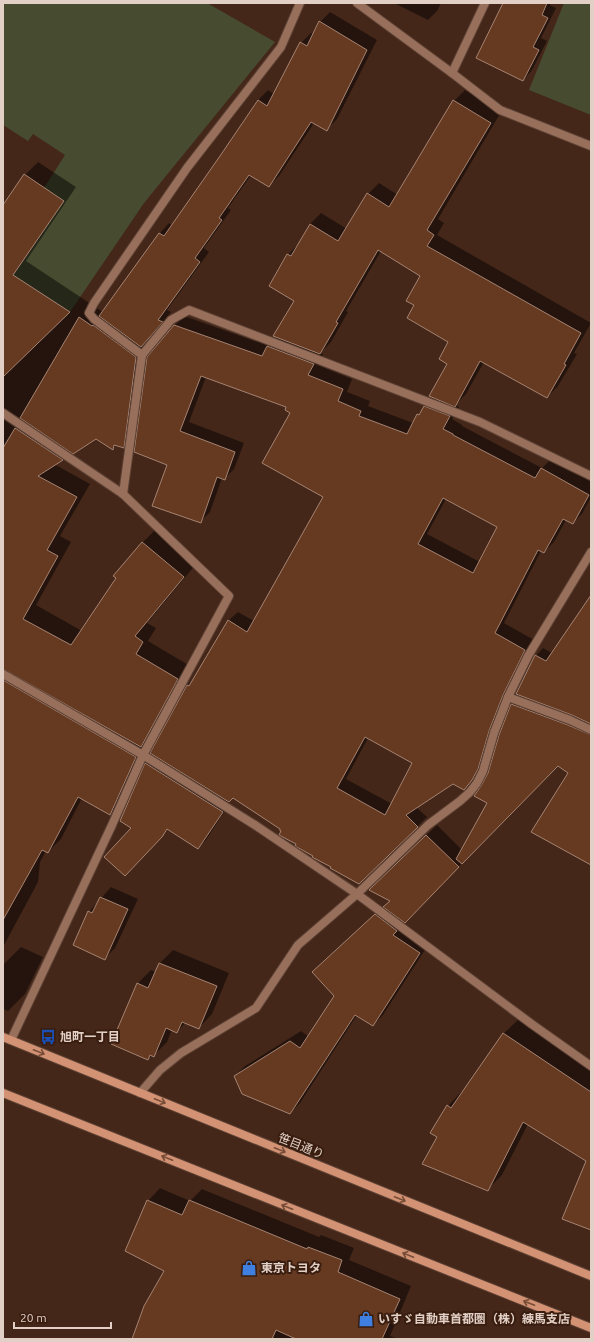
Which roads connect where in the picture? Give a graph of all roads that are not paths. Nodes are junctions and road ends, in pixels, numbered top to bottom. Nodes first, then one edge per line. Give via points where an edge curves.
1 (300, 3) edge
2 (357, 3) edge
3 (485, 3) edge
4 (452, 73) junction
5 (591, 146) edge
6 (142, 355) junction
7 (3, 413) edge
8 (591, 476) edge
9 (123, 494) junction
10 (591, 552) edge
11 (3, 674) edge
12 (508, 697) junction
13 (591, 730) edge
14 (143, 755) junction
15 (356, 894) junction
16 (7, 1039) edge
17 (591, 1066) edge
18 (3, 1093) edge
19 (140, 1093) junction
20 (591, 1276) edge
21 (591, 1328) edge

1 - 6 street via 281,47 187,168 89,313
2 - 4 street
3 - 4 street
4 - 5 street via 500,110
6 - 8 street via 171,320 189,310 480,422
6 - 9 street
7 - 9 street
9 - 14 street via 229,596
10 - 12 street via 528,656
11 - 14 street
12 - 13 street
12 - 15 street via 477,783 460,801 428,825
14 - 15 street via 255,825
14 - 16 street via 112,825
15 - 17 street
15 - 19 street via 298,945 256,1008 181,1053 160,1070
16 -> 19 main road, 笹目通り
21 -> 18 main road
19 -> 20 main road, 笹目通り

